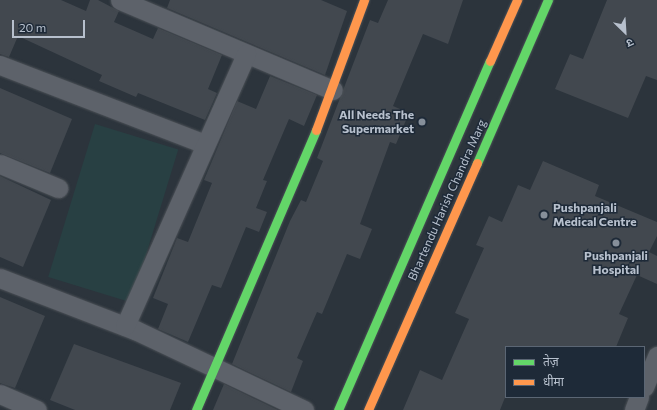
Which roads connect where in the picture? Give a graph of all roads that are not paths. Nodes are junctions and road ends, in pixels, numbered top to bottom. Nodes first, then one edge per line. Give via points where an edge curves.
1 (120, 0) edge
2 (363, 0) edge
3 (517, 0) edge
4 (548, 0) edge
5 (246, 54) junction
6 (0, 65) edge
7 (332, 90) junction
8 (204, 144) junction
9 (0, 164) edge
10 (58, 188) dead end
11 (0, 278) edge
12 (125, 326) junction
13 (657, 356) edge
14 (216, 366) junction
15 (645, 385) edge
16 (0, 394) edge
17 (640, 398) edge
18 (37, 410) edge
19 (196, 410) edge
20 (304, 410) edge
21 (338, 410) edge
22 (368, 410) edge
23 (634, 410) edge

1 - 5 street
2 - 7 main road
3 - 21 main road, Bhartendu Harish Chandra Marg
4 - 22 main road, Bhartendu Harish Chandra Marg
5 - 7 street
5 - 8 street
6 - 8 street
7 - 14 main road
8 - 12 street
9 - 10 street
11 - 12 street
12 - 14 street
13 - 15 street
14 - 19 main road
14 - 20 street
16 - 18 street
17 - 23 street

